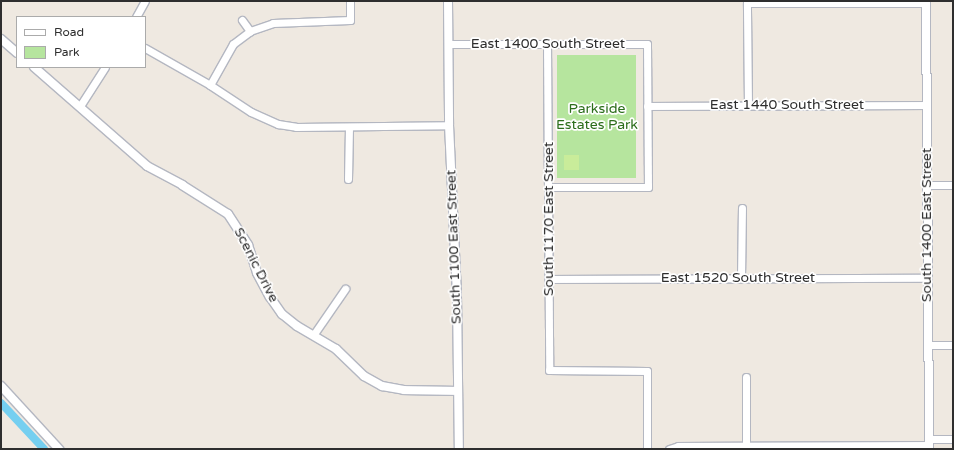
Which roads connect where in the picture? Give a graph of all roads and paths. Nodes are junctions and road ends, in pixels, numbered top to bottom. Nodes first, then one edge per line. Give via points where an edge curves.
1 (145, 1) edge
2 (350, 1) edge
3 (448, 1) edge
4 (801, 2) edge
5 (926, 2) edge
6 (137, 16) edge
7 (242, 20) dead end
8 (250, 31) junction
9 (1, 39) edge
10 (448, 44) junction
11 (547, 44) junction
12 (146, 49) edge
13 (16, 52) edge
14 (35, 68) edge
15 (104, 68) edge
16 (210, 85) junction
17 (748, 105) junction
18 (926, 105) junction
19 (80, 106) junction
20 (648, 106) junction
21 (449, 125) junction
22 (349, 127) junction
23 (348, 179) dead end
24 (927, 185) junction
25 (953, 185) edge
26 (549, 187) junction
27 (742, 208) dead end
28 (741, 278) junction
29 (927, 278) junction
30 (549, 279) junction
31 (345, 289) dead end
32 (314, 334) junction
33 (928, 345) junction
34 (953, 345) edge
35 (746, 377) dead end
36 (1, 386) edge
37 (457, 391) junction
38 (953, 439) edge
39 (928, 445) edge
40 (746, 447) edge
41 (59, 449) edge
42 (459, 449) edge
43 (647, 449) edge
44 (669, 449) edge

1 - 6 street
2 - 8 street via 350,20 273,23
3 - 10 street, South 1100 East Street
4 - 5 street
4 - 17 street via 747,3
5 - 18 street, South 1400 East Street
7 - 8 street
8 - 16 street via 233,44
9 - 13 street
10 - 11 street, East 1400 South Street
10 - 21 street, South 1100 East Street
11 - 20 street, East 1400 South Street via 647,44
11 - 26 street, South 1170 East Street
12 - 16 street
14 - 19 street, Scenic Drive
15 - 19 street
16 - 22 street via 269,121 296,127
17 - 18 street, East 1440 South Street
17 - 20 street, East 1440 South Street
18 - 24 street, South 1400 East Street
19 - 32 street, Scenic Drive via 147,166 228,214 248,245 257,273 270,298 282,314 297,326
20 - 26 street via 648,187
21 - 22 street
21 - 37 street, South 1100 East Street via 457,296
22 - 23 street
24 - 25 street
24 - 29 street, South 1400 East Street
26 - 30 street, South 1170 East Street
27 - 28 street
28 - 29 street, East 1520 South Street
28 - 30 street, East 1520 South Street
29 - 33 street, South 1400 East Street
30 - 43 street, South 1170 East Street via 549,370 647,371
31 - 32 street
32 - 37 street, Scenic Drive via 336,349 364,376 382,386 404,390
33 - 34 street
33 - 39 street, South 1400 East Street
35 - 40 street
36 - 41 street
37 - 42 street, South 1100 East Street
38 - 39 street
39 - 40 street
40 - 44 street via 678,446

